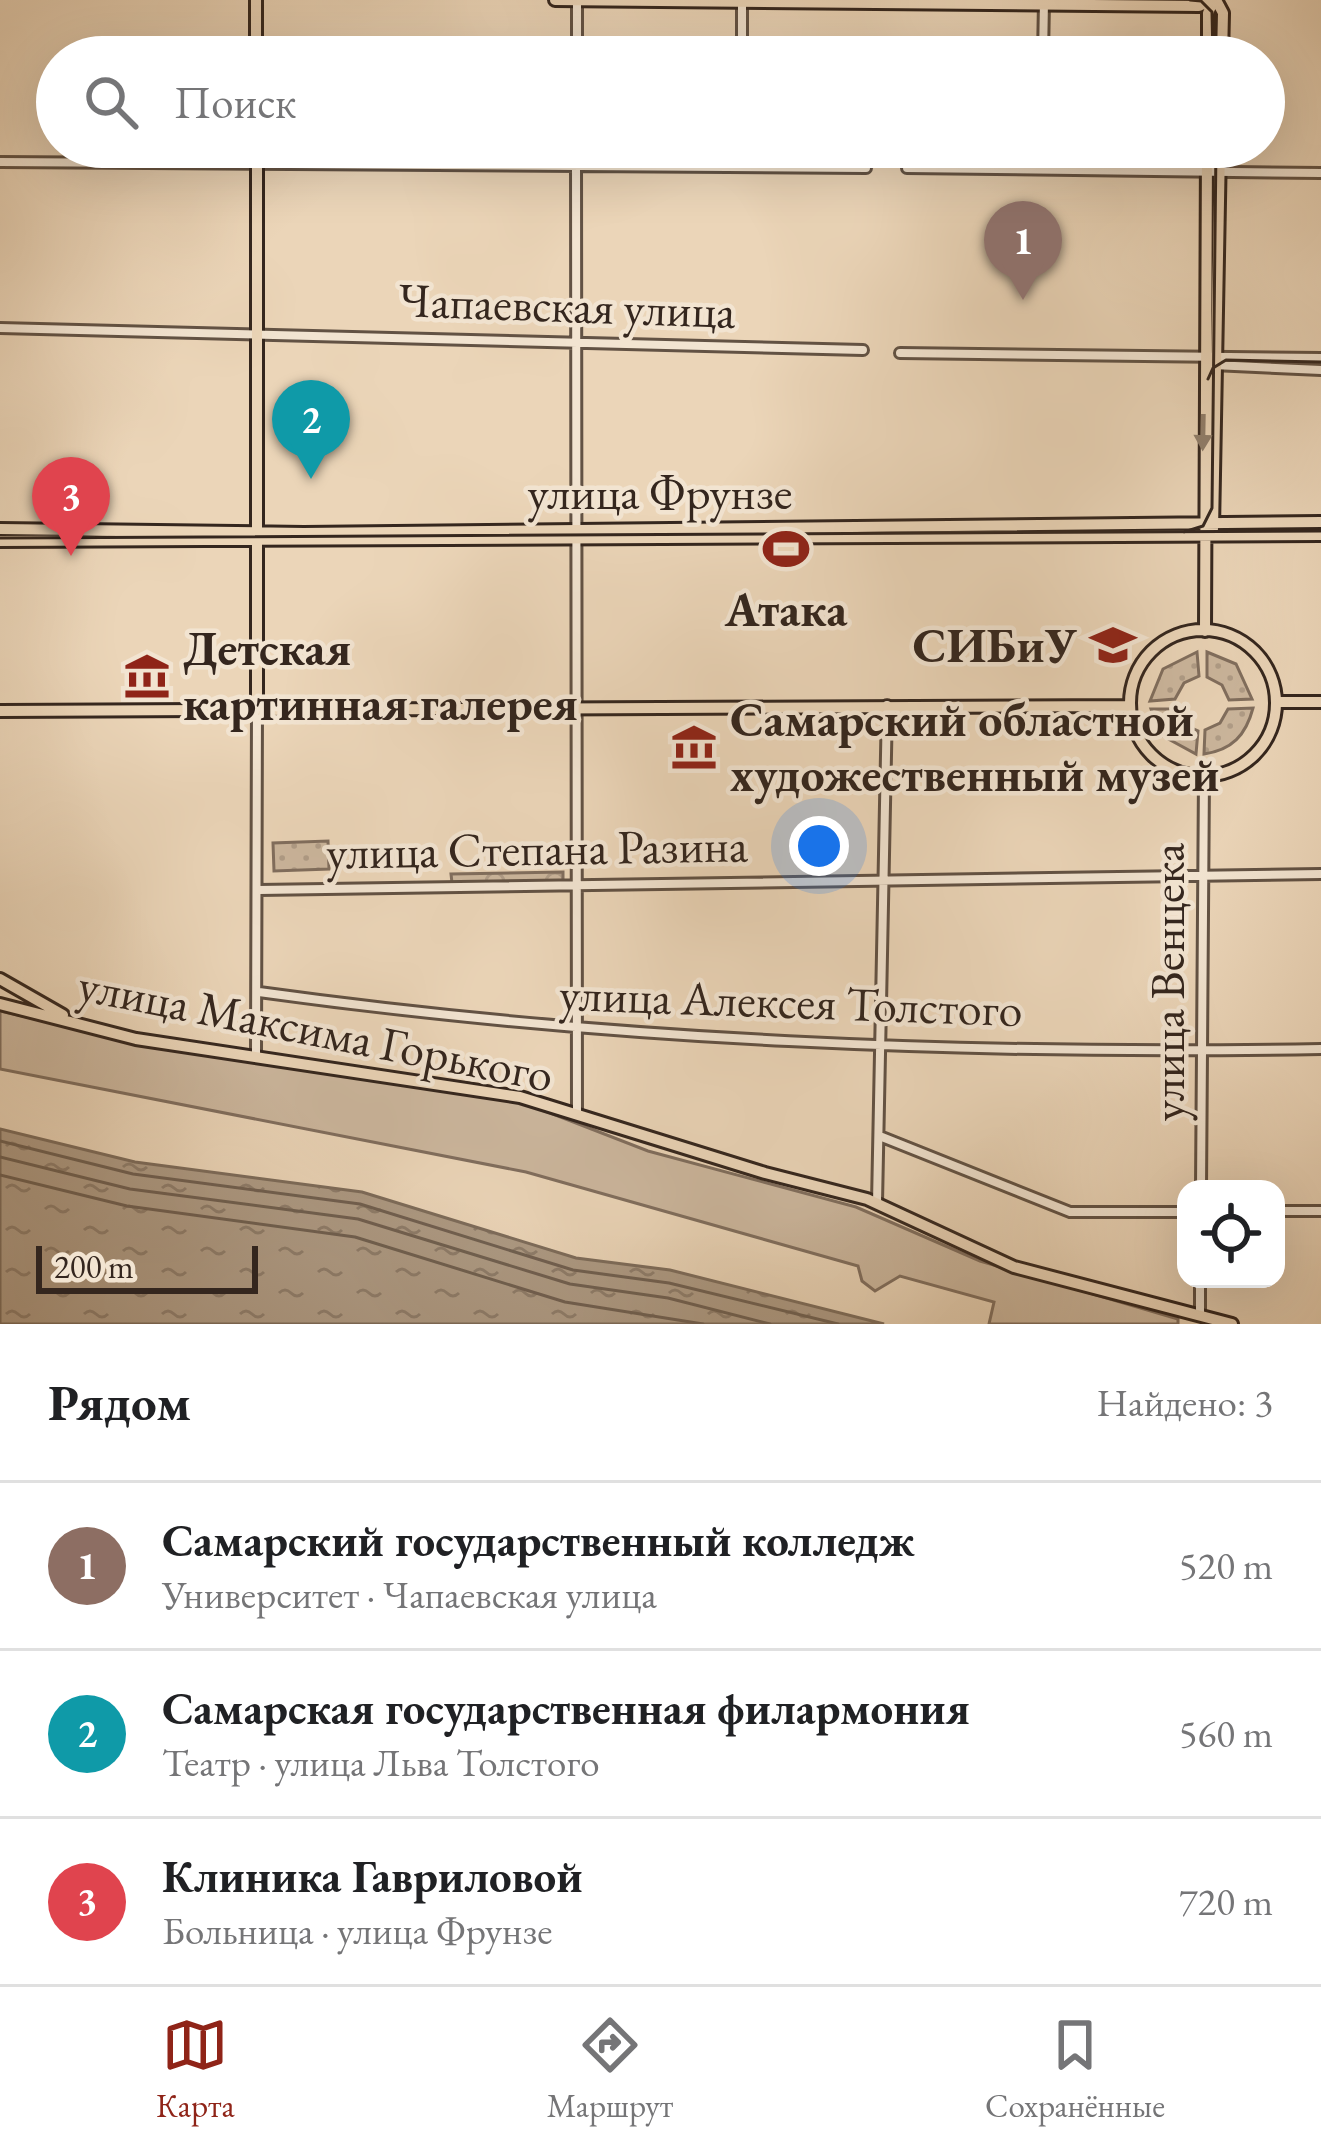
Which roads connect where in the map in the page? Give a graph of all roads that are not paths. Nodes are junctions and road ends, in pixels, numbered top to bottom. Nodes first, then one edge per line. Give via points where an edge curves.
1 (256, 0) edge
2 (555, 0) edge
3 (577, 0) edge
4 (1214, 0) edge
5 (742, 1) edge
6 (886, 2) edge
7 (1044, 2) edge
8 (256, 36) edge
9 (577, 36) edge
10 (742, 36) edge
11 (1043, 36) edge
12 (1208, 36) edge
13 (1222, 36) edge
14 (0, 162) edge
15 (36, 162) edge
16 (256, 168) edge
17 (576, 168) edge
18 (907, 168) dead end
19 (1041, 169) joint
20 (1213, 169) junction
21 (1321, 173) edge
22 (0, 328) edge
23 (257, 333) junction
24 (576, 341) junction
25 (863, 350) dead end
26 (901, 352) dead end
27 (1321, 358) edge
28 (1208, 359) junction
29 (1321, 370) edge
30 (1321, 522) edge
31 (1217, 523) junction
32 (0, 530) edge
33 (1205, 530) junction
34 (576, 534) junction
35 (1321, 536) edge
36 (257, 537) junction
37 (0, 541) edge
38 (1205, 631) junction
39 (1276, 702) junction
40 (1321, 702) edge
41 (887, 704) junction
42 (576, 705) junction
43 (1130, 706) junction
44 (257, 708) junction
45 (0, 711) edge
46 (1204, 776) junction
47 (1321, 874) edge
48 (1204, 875) junction
49 (885, 877) junction
50 (577, 884) junction
51 (259, 890) junction
52 (0, 979) edge
53 (259, 992) junction
54 (0, 1004) edge
55 (76, 1022) junction
56 (578, 1031) junction
57 (1202, 1048) junction
58 (883, 1049) junction
59 (1321, 1049) edge
60 (256, 1053) junction
61 (578, 1115) junction
62 (882, 1137) junction
63 (1201, 1180) edge
64 (877, 1203) junction
65 (1285, 1211) edge
66 (1321, 1211) edge
67 (1177, 1212) edge
68 (1200, 1288) edge
69 (1200, 1316) junction
70 (1232, 1324) edge

1 - 8 main road
2 - 3 main road
3 - 5 main road
3 - 9 street
4 - 7 main road
4 - 12 main road
4 - 13 main road
5 - 6 main road
5 - 10 street
6 - 7 main road
7 - 11 street
14 - 15 street
16 - 23 main road
17 - 24 street
18 - 19 street
19 - 20 street
20 - 21 street
20 - 28 main road
22 - 23 street, Чапаевская улица
23 - 24 street, Чапаевская улица
23 - 36 main road
24 - 25 street, Чапаевская улица
24 - 34 street
26 - 28 street
27 - 28 street
28 - 29 street
28 - 31 main road
28 -> 33 main road
30 - 31 main road, улица Фрунзе
31 - 33 main road, улица Фрунзе
32 - 36 main road, улица Фрунзе
33 - 34 main road, улица Фрунзе
33 - 35 main road, улица Фрунзе
33 - 38 main road
34 - 36 main road, улица Фрунзе
34 - 42 street
36 - 37 main road, улица Фрунзе
36 - 44 main road
38 - 39 main road via 1252,649 1268,668
38 - 43 main road via 1151,652
39 - 40 main road
39 - 46 main road via 1267,739 1253,756
41 - 42 main road
41 - 43 main road
41 - 49 street
42 - 44 main road
42 - 50 street
43 - 46 main road via 1152,755
44 - 45 main road
44 - 51 street
46 - 48 street, улица Венцека
47 - 48 street, улица Степана Разина
48 - 49 street, улица Степана Разина
48 - 57 street, улица Венцека
49 - 50 street, улица Степана Разина
49 - 58 street
50 - 51 street, улица Степана Разина
50 - 56 street
51 - 53 street
52 - 55 main road
53 - 56 street, улица Алексея Толстого
53 - 60 street
54 - 55 main road, улица Максима Горького
55 - 60 main road, улица Максима Горького via 136,1039
56 - 58 street, улица Алексея Толстого
56 - 61 street
57 - 58 street, улица Алексея Толстого
57 - 59 street, улица Алексея Толстого
57 - 63 street, улица Венцека
58 - 62 street
60 - 61 main road, улица Максима Горького via 494,1090
61 - 64 main road, улица Максима Горького
62 - 64 street
62 - 67 street via 1070,1212
64 - 69 main road, улица Максима Горького via 995,1261
65 - 66 street
68 - 69 street
69 - 70 main road, улица Максима Горького

